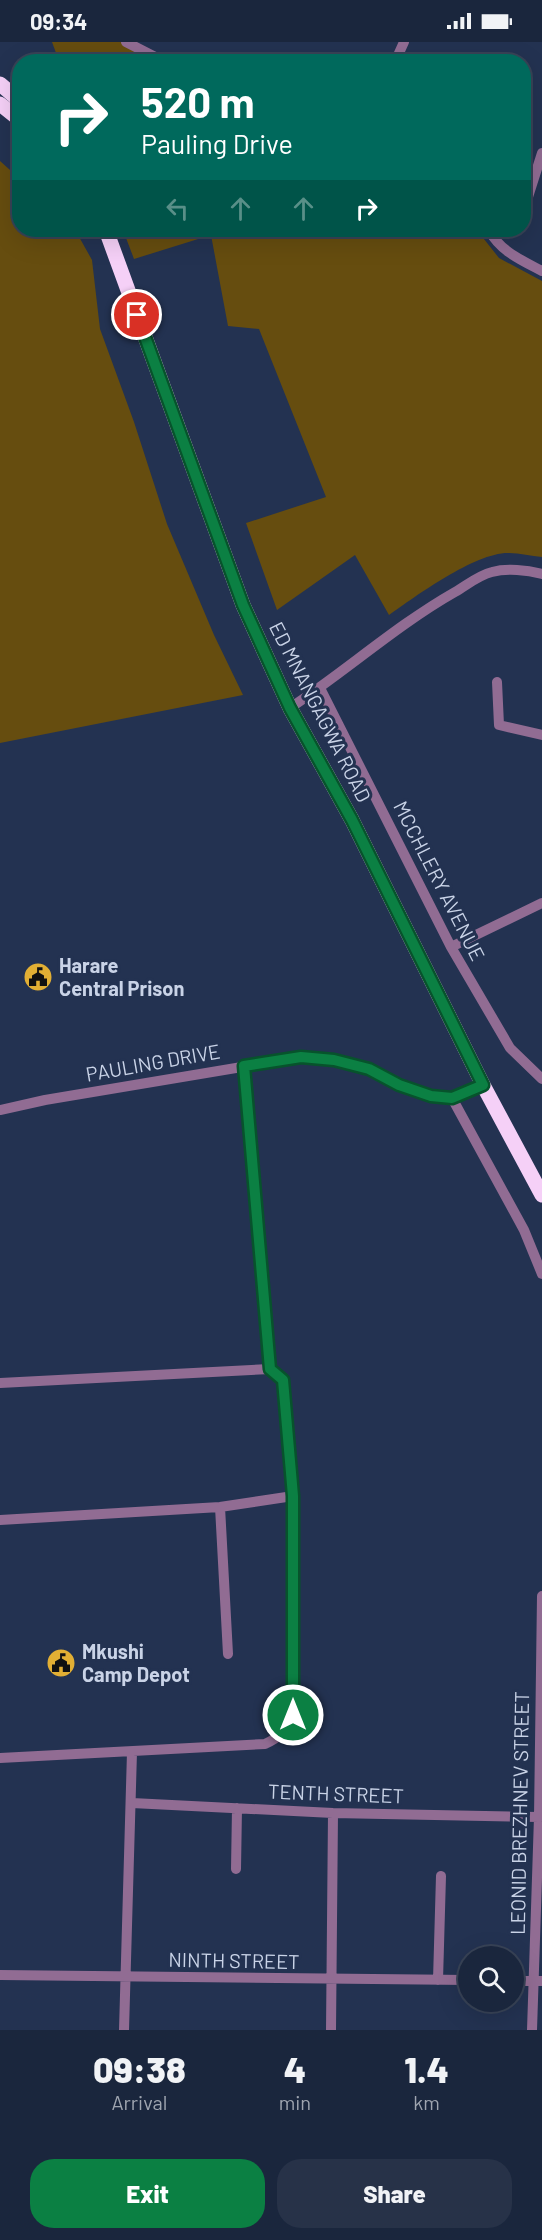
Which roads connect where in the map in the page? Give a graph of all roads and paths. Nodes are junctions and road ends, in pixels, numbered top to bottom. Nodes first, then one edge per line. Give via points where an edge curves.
1 (126, 42) edge
2 (149, 54) edge
3 (0, 84) edge
4 (12, 94) edge
5 (0, 104) edge
6 (12, 114) edge
7 (542, 153) edge
8 (531, 188) edge
9 (109, 237) edge
10 (494, 237) edge
11 (542, 271) edge
12 (542, 574) edge
13 (497, 682) dead end
14 (320, 688) junction
15 (290, 708) junction
16 (542, 735) edge
17 (542, 903) edge
18 (451, 947) junction
19 (244, 1066) junction
20 (542, 1079) edge
21 (483, 1085) junction
22 (452, 1098) junction
23 (0, 1110) edge
24 (542, 1195) edge
25 (542, 1274) edge
26 (270, 1369) junction
27 (0, 1383) edge
28 (293, 1496) junction
29 (220, 1507) junction
30 (0, 1520) edge
31 (542, 1596) edge
32 (228, 1654) dead end
33 (132, 1752) junction
34 (0, 1758) edge
35 (132, 1803) junction
36 (237, 1808) junction
37 (333, 1813) junction
38 (539, 1817) junction
39 (236, 1869) dead end
40 (441, 1876) dead end
41 (0, 1975) edge
42 (124, 1977) junction
43 (332, 1980) junction
44 (438, 1980) junction
45 (458, 1980) edge
46 (538, 1981) edge
47 (124, 2030) edge
48 (331, 2030) edge
49 (532, 2030) edge

1 - 2 street
3 - 4 highway
5 - 6 highway
7 - 8 street
9 - 15 highway, ED MNANGAGWA ROAD via 222,551
10 - 11 street via 515,257
12 - 14 street via 518,570 489,572 405,624
13 - 16 street via 499,725
14 - 15 street
14 - 18 street, MCCHLERY AVENUE
15 - 21 highway, ED MNANGAGWA ROAD via 352,820
17 - 18 street
18 - 20 street, MCCHLERY AVENUE via 510,1048
19 - 22 street, PAULING DRIVE via 301,1057 334,1060 369,1069 431,1096
19 - 23 street, PAULING DRIVE
19 - 26 street
21 - 22 street
21 - 24 highway, ED MNANGAGWA ROAD
22 - 25 street via 524,1230
26 - 27 street
26 - 28 street via 283,1380
28 - 29 street
28 - 33 street via 293,1715 288,1727 266,1744
29 - 30 street
29 - 32 street
31 - 38 street, LEONID BREZHNEV STREET
33 - 34 street
33 - 35 street
35 - 36 street, TENTH STREET
35 - 42 street
36 - 37 street, TENTH STREET
36 - 39 street
37 - 38 street, TENTH STREET
37 - 43 street
38 - 46 street, LEONID BREZHNEV STREET
40 - 44 street
41 - 42 street, NINTH STREET
42 - 43 street, NINTH STREET
42 - 47 street
43 - 44 street, NINTH STREET
43 - 48 street
44 - 45 street, NINTH STREET
46 - 49 street, LEONID BREZHNEV STREET

